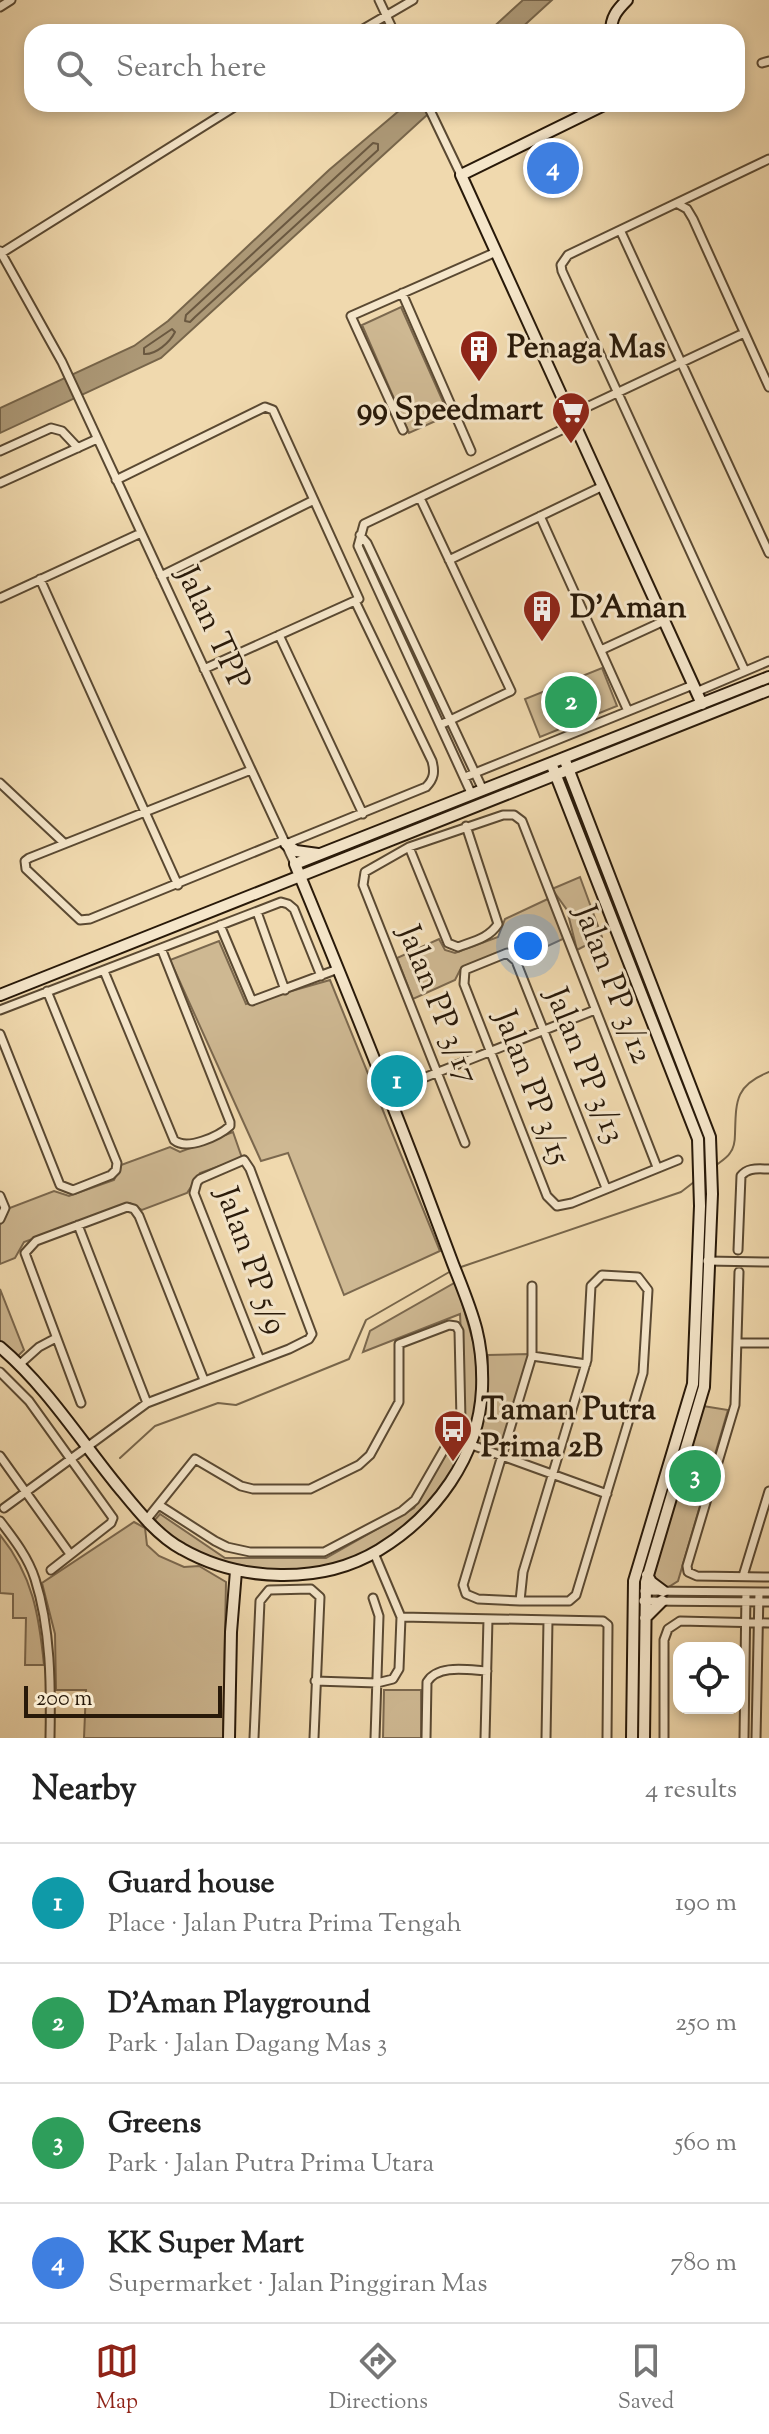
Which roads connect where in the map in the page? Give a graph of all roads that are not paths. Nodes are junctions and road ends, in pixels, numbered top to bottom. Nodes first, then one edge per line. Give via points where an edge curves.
1 (11, 0) edge
2 (379, 0) edge
3 (413, 0) edge
4 (627, 0) edge
5 (0, 7) edge
6 (386, 16) junction
7 (372, 24) edge
8 (390, 24) edge
9 (611, 24) edge
10 (226, 112) edge
11 (431, 112) edge
12 (590, 112) edge
13 (769, 159) edge
14 (461, 175) junction
15 (678, 204) junction
16 (621, 232) junction
17 (0, 252) edge
18 (496, 252) junction
19 (402, 293) junction
20 (744, 333) junction
21 (681, 363) junction
22 (769, 387) edge
23 (617, 393) junction
24 (572, 420) junction
25 (403, 430) dead end
26 (97, 439) junction
27 (78, 448) junction
28 (0, 451) edge
29 (471, 451) dead end
30 (116, 480) junction
31 (0, 483) edge
32 (603, 486) junction
33 (420, 498) junction
34 (314, 500) junction
35 (540, 516) junction
36 (141, 533) junction
37 (360, 535) junction
38 (769, 553) edge
39 (449, 560) junction
40 (161, 576) junction
41 (40, 579) junction
42 (0, 598) edge
43 (355, 601) junction
44 (664, 621) junction
45 (279, 635) junction
46 (601, 650) junction
47 (769, 661) edge
48 (204, 669) junction
49 (745, 671) junction
50 (769, 677) edge
51 (695, 688) junction
52 (769, 691) edge
53 (702, 704) junction
54 (628, 711) junction
55 (451, 719) junction
56 (440, 725) junction
57 (564, 758) junction
58 (551, 763) junction
59 (587, 763) junction
60 (251, 770) junction
61 (568, 770) junction
62 (475, 772) junction
63 (556, 776) junction
64 (465, 777) junction
65 (0, 783) edge
66 (538, 783) junction
67 (576, 790) junction
68 (478, 792) junction
69 (563, 793) junction
70 (145, 811) junction
71 (363, 814) junction
72 (466, 826) junction
73 (285, 842) junction
74 (64, 843) junction
75 (409, 847) junction
76 (319, 855) junction
77 (295, 864) junction
78 (323, 867) junction
79 (300, 877) junction
80 (178, 885) junction
81 (278, 885) junction
82 (308, 896) junction
83 (257, 912) junction
84 (220, 925) junction
85 (161, 948) junction
86 (338, 969) junction
87 (104, 971) junction
88 (321, 976) junction
89 (464, 984) joint
90 (285, 990) junction
91 (47, 991) junction
92 (0, 995) edge
93 (0, 1010) edge
94 (595, 1010) junction
95 (544, 1030) junction
96 (0, 1034) edge
97 (491, 1051) junction
98 (437, 1072) junction
99 (388, 1092) junction
100 (465, 1143) dead end
101 (678, 1160) dead end
102 (657, 1167) junction
103 (769, 1169) edge
104 (606, 1188) junction
105 (0, 1196) edge
106 (0, 1219) edge
107 (78, 1225) junction
108 (738, 1250) dead end
109 (703, 1261) junction
110 (769, 1262) edge
111 (739, 1272) dead end
112 (532, 1286) dead end
113 (56, 1338) junction
114 (738, 1343) junction
115 (769, 1343) edge
116 (0, 1347) edge
117 (532, 1356) junction
118 (260, 1360) junction
119 (20, 1364) junction
120 (586, 1364) junction
121 (0, 1372) edge
122 (7, 1379) junction
123 (204, 1380) junction
124 (0, 1387) edge
125 (81, 1403) dead end
126 (147, 1403) junction
127 (469, 1444) junction
128 (87, 1447) junction
129 (501, 1455) junction
130 (0, 1456) edge
131 (69, 1459) junction
132 (553, 1474) junction
133 (27, 1491) junction
134 (769, 1491) edge
135 (607, 1494) junction
136 (159, 1505) junction
137 (4, 1508) dead end
138 (147, 1519) junction
139 (0, 1521) edge
140 (374, 1553) junction
141 (70, 1554) junction
142 (51, 1570) dead end
143 (236, 1571) junction
144 (647, 1575) junction
145 (743, 1576) junction
146 (769, 1577) edge
147 (746, 1592) junction
148 (759, 1592) junction
149 (769, 1592) edge
150 (639, 1596) junction
151 (662, 1596) junction
152 (373, 1598) dead end
153 (520, 1601) junction
154 (746, 1602) junction
155 (759, 1602) junction
156 (769, 1602) edge
157 (401, 1617) junction
158 (645, 1618) junction
159 (488, 1619) junction
160 (548, 1620) junction
161 (745, 1623) junction
162 (758, 1623) junction
163 (769, 1623) edge
164 (487, 1671) junction
165 (315, 1681) junction
166 (377, 1683) junction
167 (50, 1738) edge
168 (229, 1738) edge
169 (254, 1738) edge
170 (314, 1738) edge
171 (375, 1738) edge
172 (426, 1738) edge
173 (485, 1738) edge
174 (546, 1738) edge
175 (607, 1738) edge
176 (632, 1738) edge
177 (644, 1738) edge
178 (664, 1738) edge
179 (744, 1738) edge
180 (756, 1738) edge

1 - 5 street
2 - 6 street
3 - 6 street
4 - 9 street
6 - 7 street
6 - 8 street
10 - 17 street
11 - 14 street
12 - 14 street
13 - 15 street
14 - 18 street
15 - 16 street
15 - 20 street via 693,219
16 - 21 street
16 - 23 street via 568,255 561,265
17 - 26 street, Jalan TPP via 62,362
18 - 19 street
18 - 24 street
19 - 25 street via 351,316
19 - 29 street
20 - 21 street
20 - 22 street
21 - 23 street
21 - 38 street
23 - 24 street
23 - 49 street
24 - 32 street
24 - 33 street
26 - 27 street
26 - 30 street, Jalan TPP
27 - 28 street via 62,431 51,428
27 - 31 street
30 - 34 street via 270,407
30 - 36 street, Jalan TPP
32 - 35 street
32 - 44 street
33 - 37 street via 364,524
33 - 39 street
34 - 40 street
34 - 43 street via 359,599
35 - 39 street
35 - 46 street
36 - 40 street, Jalan TPP
36 - 41 street
37 - 55 street
37 - 56 street via 358,546
39 - 55 street via 511,691
40 - 48 street, Jalan TPP
41 - 42 street
41 - 70 street
43 - 45 street
43 - 71 street via 434,771 426,787
44 - 46 street
44 - 51 street
45 - 48 street
45 - 71 street
46 - 54 street
47 - 49 street
48 - 60 street, Jalan TPP
49 - 51 street
50 - 53 street
51 - 53 street
51 - 54 street
52 - 59 street
53 - 57 street
54 - 62 street
55 - 56 street
55 - 62 street
56 - 64 street
57 - 58 street
57 - 61 street
58 - 63 street
58 - 68 street
59 - 61 street
59 - 67 street
60 - 70 street
60 - 73 street, Jalan TPP
61 - 63 street
61 - 67 street
62 - 64 street
62 - 68 street
63 - 66 street
63 - 69 street
64 - 68 street
65 - 74 street
66 - 69 street
66 - 78 street
67 - 109 street via 710,1137 712,1194
68 - 76 street
69 - 109 street via 695,1127
70 - 74 street
70 - 80 street
71 - 73 street
72 - 75 street
72 - 75 street via 498,924 492,934 473,942 458,947 448,943
72 - 94 street, Jalan PP 3/12 via 503,815 522,821
73 - 76 street via 296,851
73 - 77 street, Jalan TPP
73 - 80 street
74 - 80 street via 25,861 26,869 80,920
75 - 98 street, Jalan PP 3/17 via 365,872 363,885
76 - 77 street
77 - 79 street
78 - 79 street
78 - 82 street
79 - 81 street
79 - 82 street
81 - 82 street
81 - 92 street
82 - 86 street
83 - 84 street
83 - 88 street via 281,902 294,909
83 - 90 street
84 - 85 street
84 - 90 street via 252,1001
85 - 87 street
85 - 87 street via 230,1122 225,1130 187,1145 174,1140
86 - 88 street
86 - 99 street
87 - 91 street
88 - 90 street
89 - 95 street, Jalan PP 3/13 via 465,970 507,953 516,961
89 - 97 street, Jalan PP 3/15
91 - 93 street
91 - 96 street via 117,1163 111,1175 73,1190 60,1185
94 - 95 street
94 - 102 street, Jalan PP 3/12
95 - 97 street
95 - 104 street, Jalan PP 3/13
97 - 98 street
97 - 104 street, Jalan PP 3/15 via 547,1196 557,1206
98 - 99 street
98 - 100 street, Jalan PP 3/17
99 - 127 street via 474,1315 482,1392
101 - 102 street
102 - 104 street
103 - 108 street via 751,1169 741,1176
105 - 106 street via 5,1208
107 - 113 street via 31,1244 25,1253
107 - 123 street via 127,1207 137,1212
107 - 126 street
109 - 110 street
109 - 144 street via 704,1387
109 - 150 street via 693,1384 638,1565
111 - 114 street
112 - 117 street
113 - 119 street
113 - 125 street
114 - 115 street
114 - 145 street via 735,1405 687,1566 697,1576
116 - 119 street
117 - 120 street
117 - 129 street
118 - 118 street, Jalan PP 5/9 via 194,1193 200,1179 244,1160 312,1328 309,1339
118 - 123 street
119 - 128 street
120 - 132 street
120 - 135 street via 591,1286 602,1275 638,1277 648,1290 643,1373
121 - 122 street
122 - 124 street
122 - 131 street
123 - 126 street
126 - 128 street
127 - 129 street
127 - 140 street via 451,1485 423,1516
128 - 131 street
128 - 138 street
129 - 132 street
129 - 153 street via 463,1585 466,1594 478,1599
130 - 133 street
131 - 133 street
131 - 141 street via 111,1513 111,1523
132 - 135 street
132 - 153 street via 523,1572
133 - 137 street
133 - 141 street
134 - 145 street
135 - 153 street via 573,1599
136 - 136 street via 215,1541 250,1552 324,1552 402,1511 415,1500 461,1420 459,1331 449,1325 399,1344 399,1402 359,1465 303,1490 246,1488 195,1459
136 - 138 street
138 - 143 street via 179,1548
139 - 167 street via 18,1545 38,1589 50,1671
140 - 143 street via 294,1574
140 - 157 street
141 - 142 street
143 - 168 street
144 - 150 street
144 - 151 street
145 - 146 street
147 - 148 street
147 - 151 street
147 - 154 street
148 - 149 street
148 - 155 street
150 - 151 street
150 - 158 street
150 - 176 street
151 - 154 street
151 - 158 street
152 - 166 street via 379,1616
154 - 155 street
154 - 161 street
155 - 156 street
155 - 162 street
157 - 159 street
157 - 166 street via 399,1669 393,1679
158 - 177 street
159 - 160 street
159 - 164 street
160 - 174 street
160 - 175 street via 608,1625
161 - 162 street
161 - 178 street via 680,1621 668,1629
161 - 179 street
162 - 163 street
162 - 180 street
164 - 172 street via 439,1671 429,1677
164 - 173 street
165 - 166 street
165 - 169 street via 320,1597 311,1589 269,1590 260,1601
165 - 170 street
166 - 171 street

